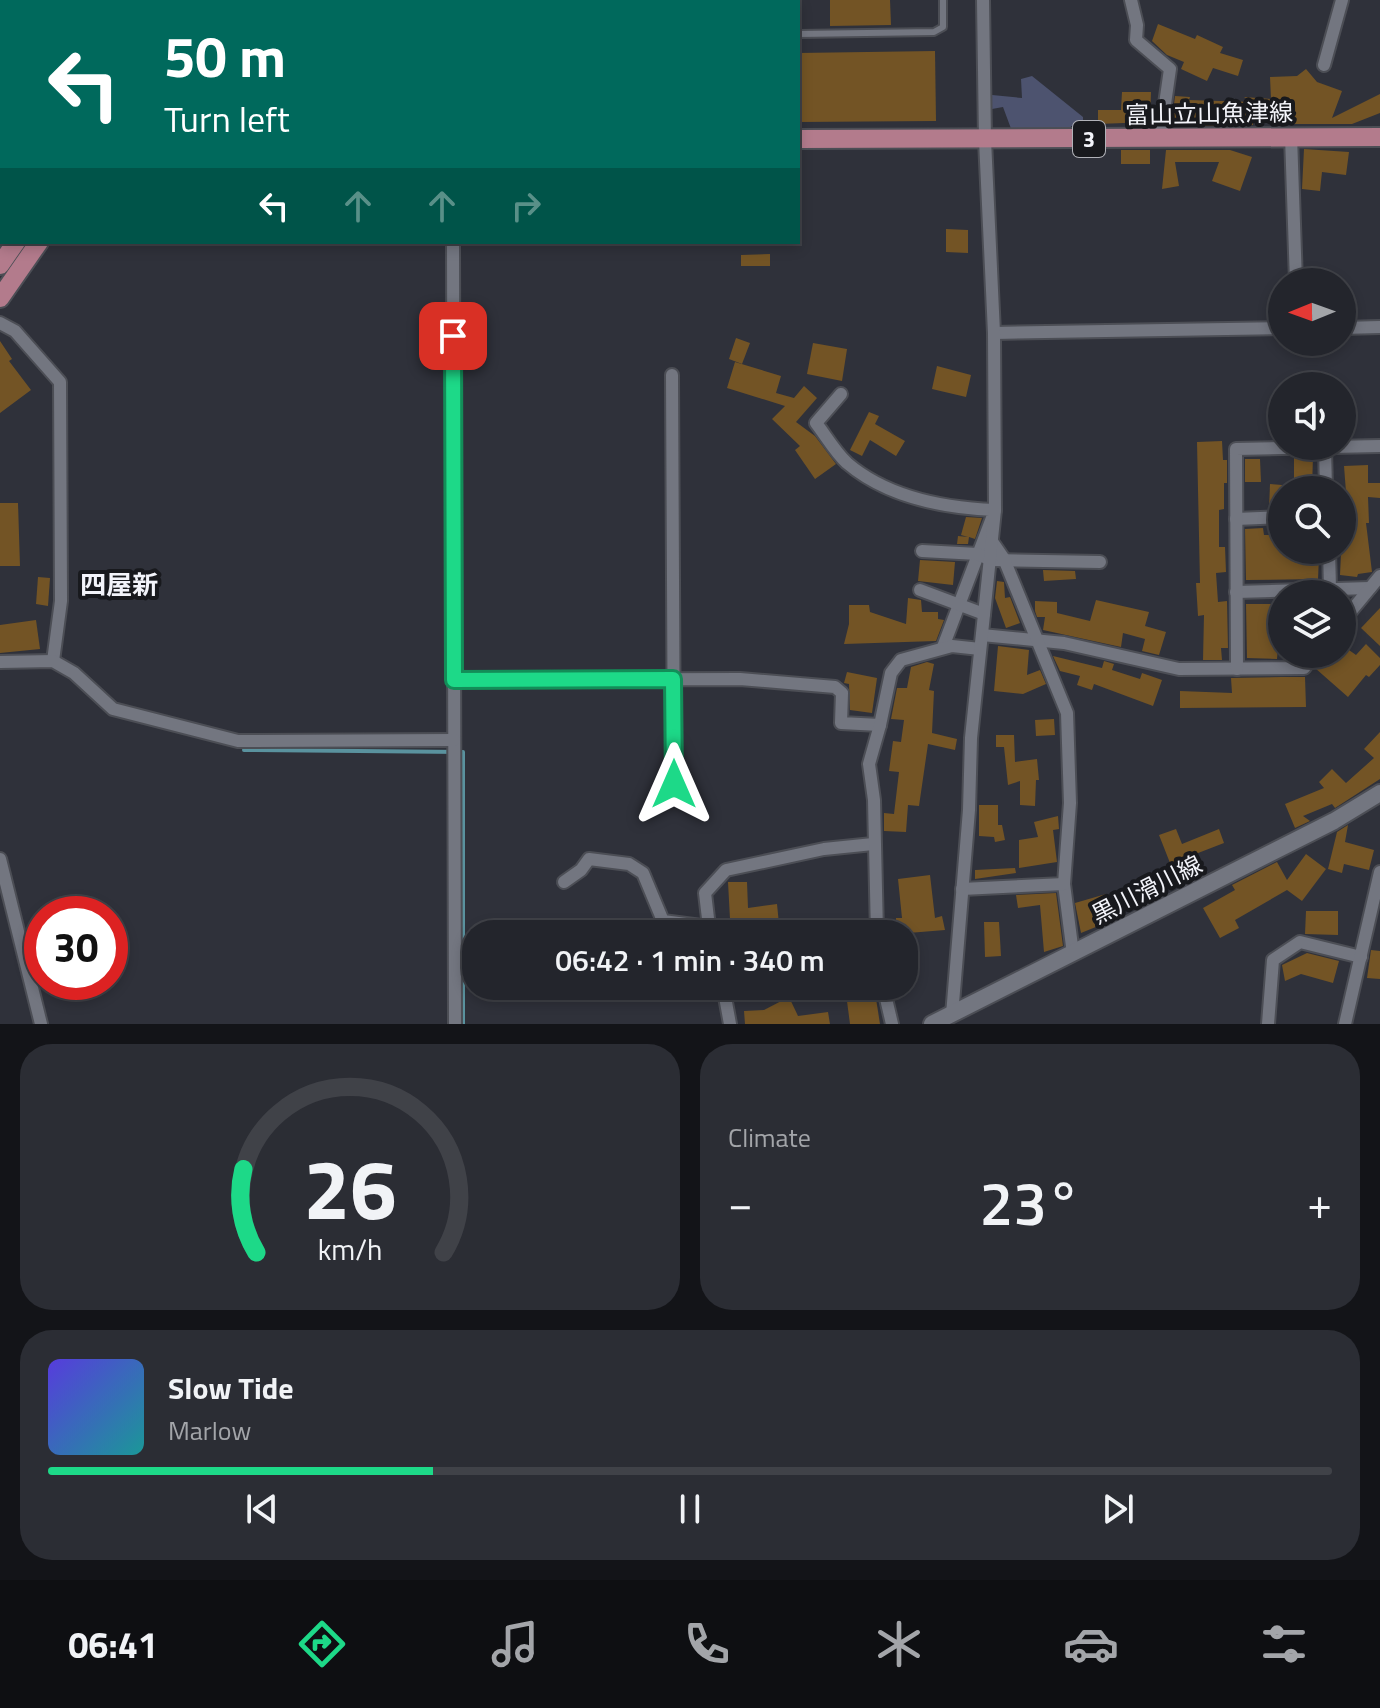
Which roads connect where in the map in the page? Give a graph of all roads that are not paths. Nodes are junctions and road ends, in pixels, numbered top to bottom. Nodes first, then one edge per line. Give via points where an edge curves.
1 (943, 0) edge
2 (983, 0) edge
3 (1131, 0) edge
4 (1342, 0) edge
5 (800, 34) edge
6 (1324, 65) dead end
7 (1291, 136) junction
8 (1380, 137) edge
9 (800, 139) edge
10 (1160, 139) junction
11 (985, 140) junction
12 (15, 244) edge
13 (38, 244) edge
14 (453, 244) edge
15 (0, 265) edge
16 (1296, 268) edge
17 (0, 298) edge
18 (0, 323) edge
19 (1380, 327) edge
20 (1268, 328) edge
21 (1356, 328) edge
22 (994, 333) junction
23 (672, 375) dead end
24 (841, 394) dead end
25 (1356, 446) edge
26 (1380, 446) edge
27 (1268, 448) edge
28 (995, 510) junction
29 (1268, 518) edge
30 (1236, 519) junction
31 (922, 551) dead end
32 (978, 554) junction
33 (998, 560) junction
34 (1100, 562) dead end
35 (1380, 576) edge
36 (1356, 588) edge
37 (1370, 588) junction
38 (920, 590) dead end
39 (1268, 591) edge
40 (1236, 592) junction
41 (959, 605) junction
42 (1356, 605) edge
43 (984, 614) junction
44 (982, 635) junction
45 (1039, 641) junction
46 (943, 647) junction
47 (980, 649) junction
48 (53, 661) junction
49 (0, 662) edge
50 (1304, 668) edge
51 (1237, 669) junction
52 (673, 679) junction
53 (454, 680) junction
54 (880, 725) junction
55 (454, 740) junction
56 (674, 784) dead end
57 (1380, 793) edge
58 (873, 844) junction
59 (0, 859) edge
60 (1380, 872) edge
61 (564, 882) dead end
62 (1064, 884) junction
63 (962, 889) junction
64 (663, 920) edge
65 (711, 920) edge
66 (876, 920) edge
67 (1073, 954) junction
68 (1361, 957) junction
69 (726, 1000) edge
70 (886, 1000) edge
71 (952, 1015) junction
72 (41, 1024) edge
73 (455, 1024) edge
74 (730, 1024) edge
75 (892, 1024) edge
76 (932, 1024) edge
77 (1268, 1024) edge
78 (1345, 1024) edge

1 - 5 lane via 943,27 934,32
2 - 11 street
3 - 10 street via 1136,40 1170,69
4 - 6 street
7 - 8 main road, 富山立山魚津線 / 3
7 - 10 main road, 富山立山魚津線 / 3
7 - 16 street
9 - 11 main road, 富山立山魚津線 / 3
10 - 11 main road, 富山立山魚津線 / 3
11 - 22 street
12 - 15 main road
13 - 17 main road
14 - 53 street
18 - 48 street via 15,331 60,382 61,601
19 - 21 street
20 - 22 street
22 - 28 street
23 - 52 street
24 - 28 street via 816,423 847,463 902,495
25 - 26 street
27 - 30 street via 1236,449
28 - 32 street
28 - 33 street
29 - 30 street
30 - 40 street
31 - 32 street
32 - 33 street
32 - 41 street
33 - 34 street
33 - 43 street
33 - 45 street
35 - 37 street
36 - 37 street
37 - 42 street
38 - 41 street
39 - 40 street
40 - 51 street
41 - 43 street
41 - 46 street
43 - 44 street
44 - 45 street
44 - 47 street
45 - 51 street via 1179,669
45 - 62 street via 1067,713 1070,803
46 - 47 street
46 - 54 street via 901,660 891,673
47 - 63 street
48 - 49 street
48 - 55 street via 113,709 238,741
50 - 51 street
52 - 53 street
52 - 54 street via 835,687 842,693 841,723
52 - 56 street
53 - 55 street
54 - 58 street via 869,764
55 - 73 street
57 - 67 main road, 黒川滑川線
58 - 65 street via 726,870 705,893
58 - 66 street
59 - 72 street
60 - 68 street
61 - 64 street via 589,859 629,864 643,873
62 - 63 street
62 - 67 street
63 - 71 street
67 - 71 main road, 黒川滑川線
68 - 77 street via 1300,942 1273,960
68 - 78 street
69 - 74 street
70 - 75 street
71 - 76 main road, 黒川滑川線

